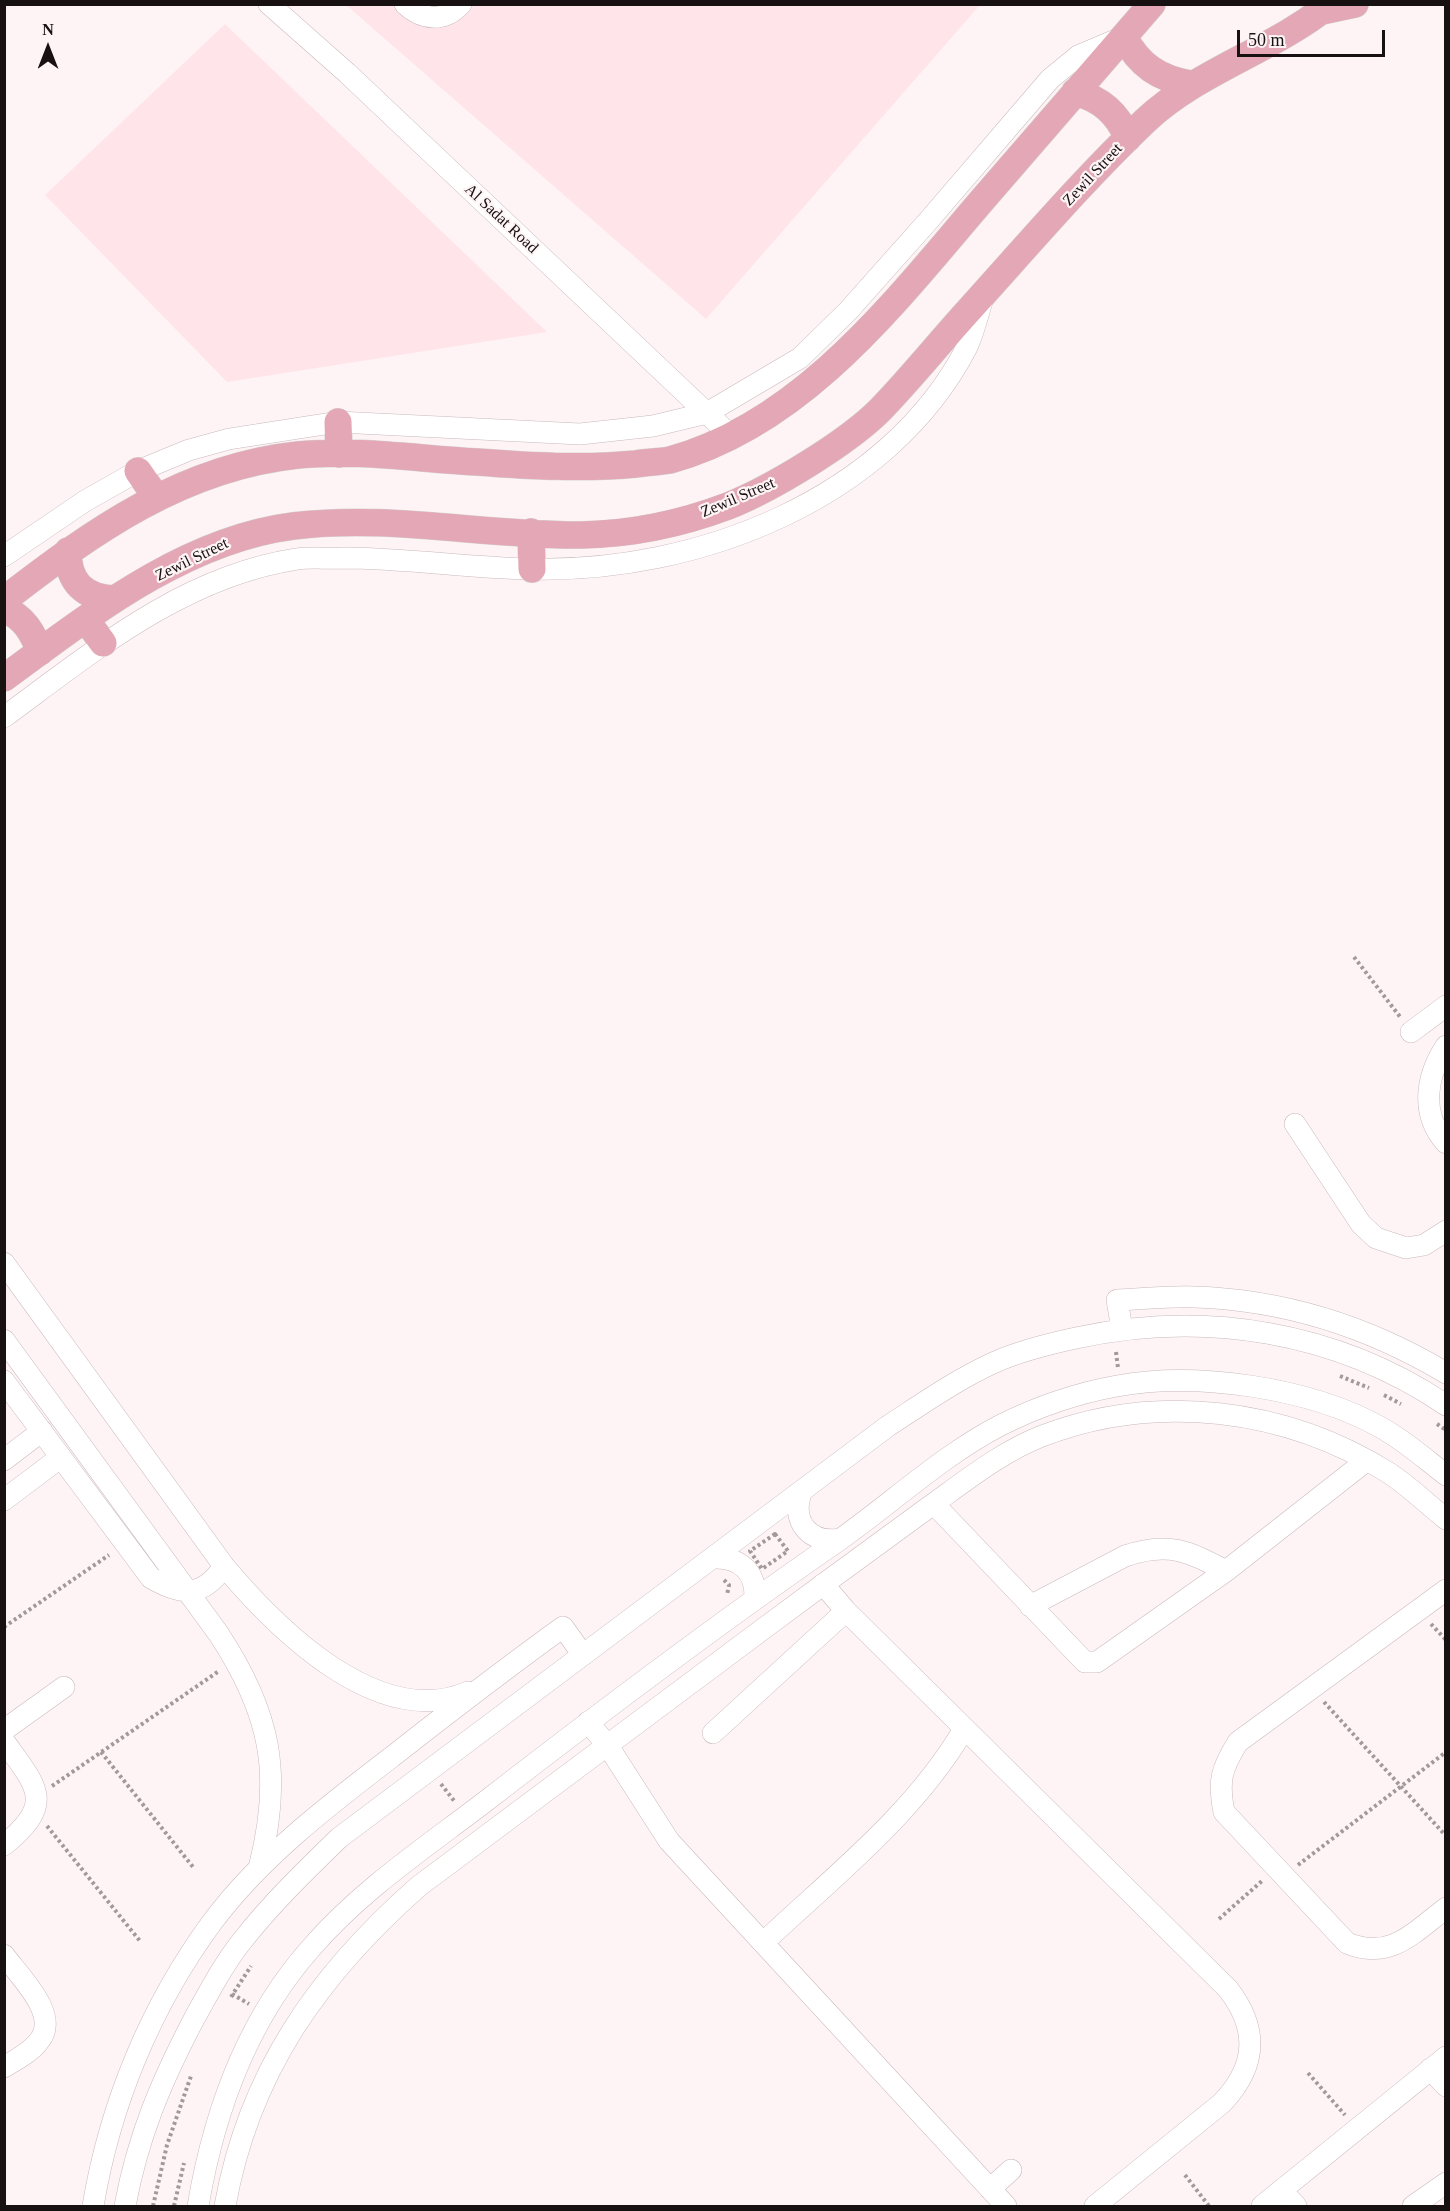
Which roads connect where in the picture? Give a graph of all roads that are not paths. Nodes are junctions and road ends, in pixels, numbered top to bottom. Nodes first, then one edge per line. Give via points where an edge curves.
1 (269, 4) edge
2 (405, 4) edge
3 (461, 4) edge
4 (1152, 4) edge
5 (1355, 4) edge
6 (1326, 8) edge
7 (1124, 37) junction
8 (1191, 84) junction
9 (1075, 92) junction
10 (1128, 138) junction
11 (984, 293) junction
12 (707, 413) junction
13 (338, 422) junction
14 (731, 436) junction
15 (339, 454) junction
16 (138, 471) junction
17 (156, 497) junction
18 (531, 532) junction
19 (68, 550) junction
20 (4, 556) edge
21 (532, 569) junction
22 (115, 599) junction
23 (4, 600) edge
24 (4, 609) edge
25 (86, 620) junction
26 (103, 643) junction
27 (40, 652) junction
28 (4, 678) edge
29 (4, 717) edge
30 (1446, 1006) edge
31 (1411, 1032) road end
32 (1446, 1046) edge
33 (1440, 1078) edge
34 (1295, 1124) dead end
35 (1443, 1130) edge
36 (1446, 1231) edge
37 (4, 1263) edge
38 (1117, 1330) junction
39 (4, 1340) edge
40 (1446, 1373) edge
41 (4, 1381) edge
42 (1446, 1406) edge
43 (42, 1431) junction
44 (61, 1457) junction
45 (4, 1460) edge
46 (1366, 1461) junction
47 (1446, 1475) edge
48 (801, 1492) junction
49 (4, 1500) edge
50 (934, 1504) junction
51 (1446, 1519) edge
52 (840, 1539) junction
53 (714, 1558) junction
54 (224, 1566) junction
55 (1226, 1571) junction
56 (823, 1584) junction
57 (1446, 1590) edge
58 (188, 1592) junction
59 (755, 1598) junction
60 (1029, 1606) junction
61 (846, 1611) junction
62 (583, 1655) junction
63 (485, 1684) junction
64 (64, 1687) dead end
65 (588, 1722) junction
66 (964, 1729) junction
67 (4, 1730) edge
68 (713, 1733) dead end
69 (4, 1741) edge
70 (608, 1746) junction
71 (4, 1845) edge
72 (259, 1868) junction
73 (1446, 1908) edge
74 (763, 1943) junction
75 (4, 1955) edge
76 (135, 2056) junction
77 (6, 2063) edge
78 (1438, 2063) edge
79 (168, 2068) junction
80 (1446, 2086) edge
81 (1011, 2170) dead end
82 (1446, 2183) edge
83 (990, 2189) junction
84 (1281, 2190) junction
85 (93, 2206) edge
86 (125, 2206) edge
87 (198, 2206) edge
88 (225, 2206) edge
89 (1006, 2206) edge
90 (1095, 2206) edge
91 (1262, 2206) edge
92 (1296, 2206) edge
93 (1413, 2206) edge

1 - 12 street, Al Sadat Road
2 - 3 street via 424,17 435,18 446,16
4 - 7 main road
5 - 6 main road
6 - 8 main road, Zewil Street via 1269,45
7 - 8 main road via 1150,70
7 - 9 main road
7 - 12 street via 1078,56 1050,79 930,220 800,358
8 - 10 main road, Zewil Street
9 - 10 main road via 1108,108
9 - 14 main road via 882,316 805,386
10 - 11 main road, Zewil Street
11 - 18 main road, Zewil Street via 877,413 784,478 730,505 686,519 628,531 582,535
11 - 21 street via 968,345 941,390 907,431 867,466 822,495 763,525 648,560
12 - 13 street via 653,426 580,434
12 - 14 street, Al Sadat Road
13 - 15 main road
13 - 16 street via 229,439
14 - 15 main road via 669,460 591,468
15 - 17 main road via 301,455 226,468
16 - 17 main road
16 - 20 street via 85,501
17 - 19 main road
18 - 21 main road
18 - 22 main road, Zewil Street via 356,522 291,526 231,540
19 - 22 main road via 68,566 74,581 99,599
19 - 23 main road
21 - 26 street via 383,558 300,559 241,572 186,594
22 - 25 main road, Zewil Street
24 - 27 main road via 25,623
25 - 26 main road
25 - 27 main road, Zewil Street
26 - 29 street
27 - 28 main road, Zewil Street
30 - 31 street
32 - 33 street via 1435,1063
33 - 35 street via 1429,1111
34 - 36 street via 1360,1224 1376,1238 1406,1248 1424,1245
37 - 54 street
38 - 40 street via 1117,1300 1194,1297 1268,1304 1339,1322 1407,1350
38 - 42 street via 1228,1326 1280,1335 1331,1348 1380,1368
38 - 48 street via 1039,1347 986,1366 888,1426
39 - 58 street
41 - 43 street
43 - 44 street
43 - 45 street
44 - 49 street
44 - 58 street via 151,1578 168,1588
46 - 50 street via 1325,1440 1254,1417 1177,1410 1100,1419 1040,1437
46 - 51 street via 1392,1474
46 - 55 street
47 - 52 street via 1376,1424 1278,1390 1222,1381 1120,1385 1068,1398 1002,1424 942,1461
48 - 52 street via 798,1514 808,1533 818,1539
48 - 53 street
50 - 56 street
50 - 60 street
52 - 59 street
53 - 59 street via 736,1561 745,1567 755,1587
53 - 62 street
54 - 58 street via 216,1579
54 - 63 street via 284,1630 352,1678 384,1694 420,1701 455,1697
55 - 60 street via 1182,1550 1141,1551
55 - 60 street via 1097,1662 1085,1662
56 - 61 street
56 - 70 street
57 - 73 street via 1238,1742 1225,1763 1219,1787 1224,1812 1347,1943 1361,1949 1391,1947
58 - 72 street via 235,1659 258,1705 268,1745 272,1787 269,1828
59 - 65 street
61 - 66 street
61 - 68 street
62 - 63 street via 563,1628
62 - 79 street via 322,1854 240,1942
63 - 72 street via 338,1798
64 - 67 street
65 - 70 street
65 - 87 street via 353,1904 309,1950 265,2012 241,2056 218,2115
66 - 74 street via 926,1786 900,1815
66 - 90 street via 1228,1989 1241,2006 1248,2026 1247,2068 1237,2087
69 - 71 street via 28,1776 36,1804 24,1830
70 - 74 street via 669,1841
70 - 88 street via 419,1886 374,1926 334,1970 298,2019 269,2071 246,2127
72 - 76 street via 190,1956
74 - 83 street
75 - 77 street via 40,2005 46,2023 40,2040
76 - 79 street
76 - 85 street via 106,2143
78 - 80 street
78 - 84 street
79 - 86 street via 147,2116
81 - 83 street
82 - 93 street
83 - 89 street
84 - 91 street
84 - 92 street

